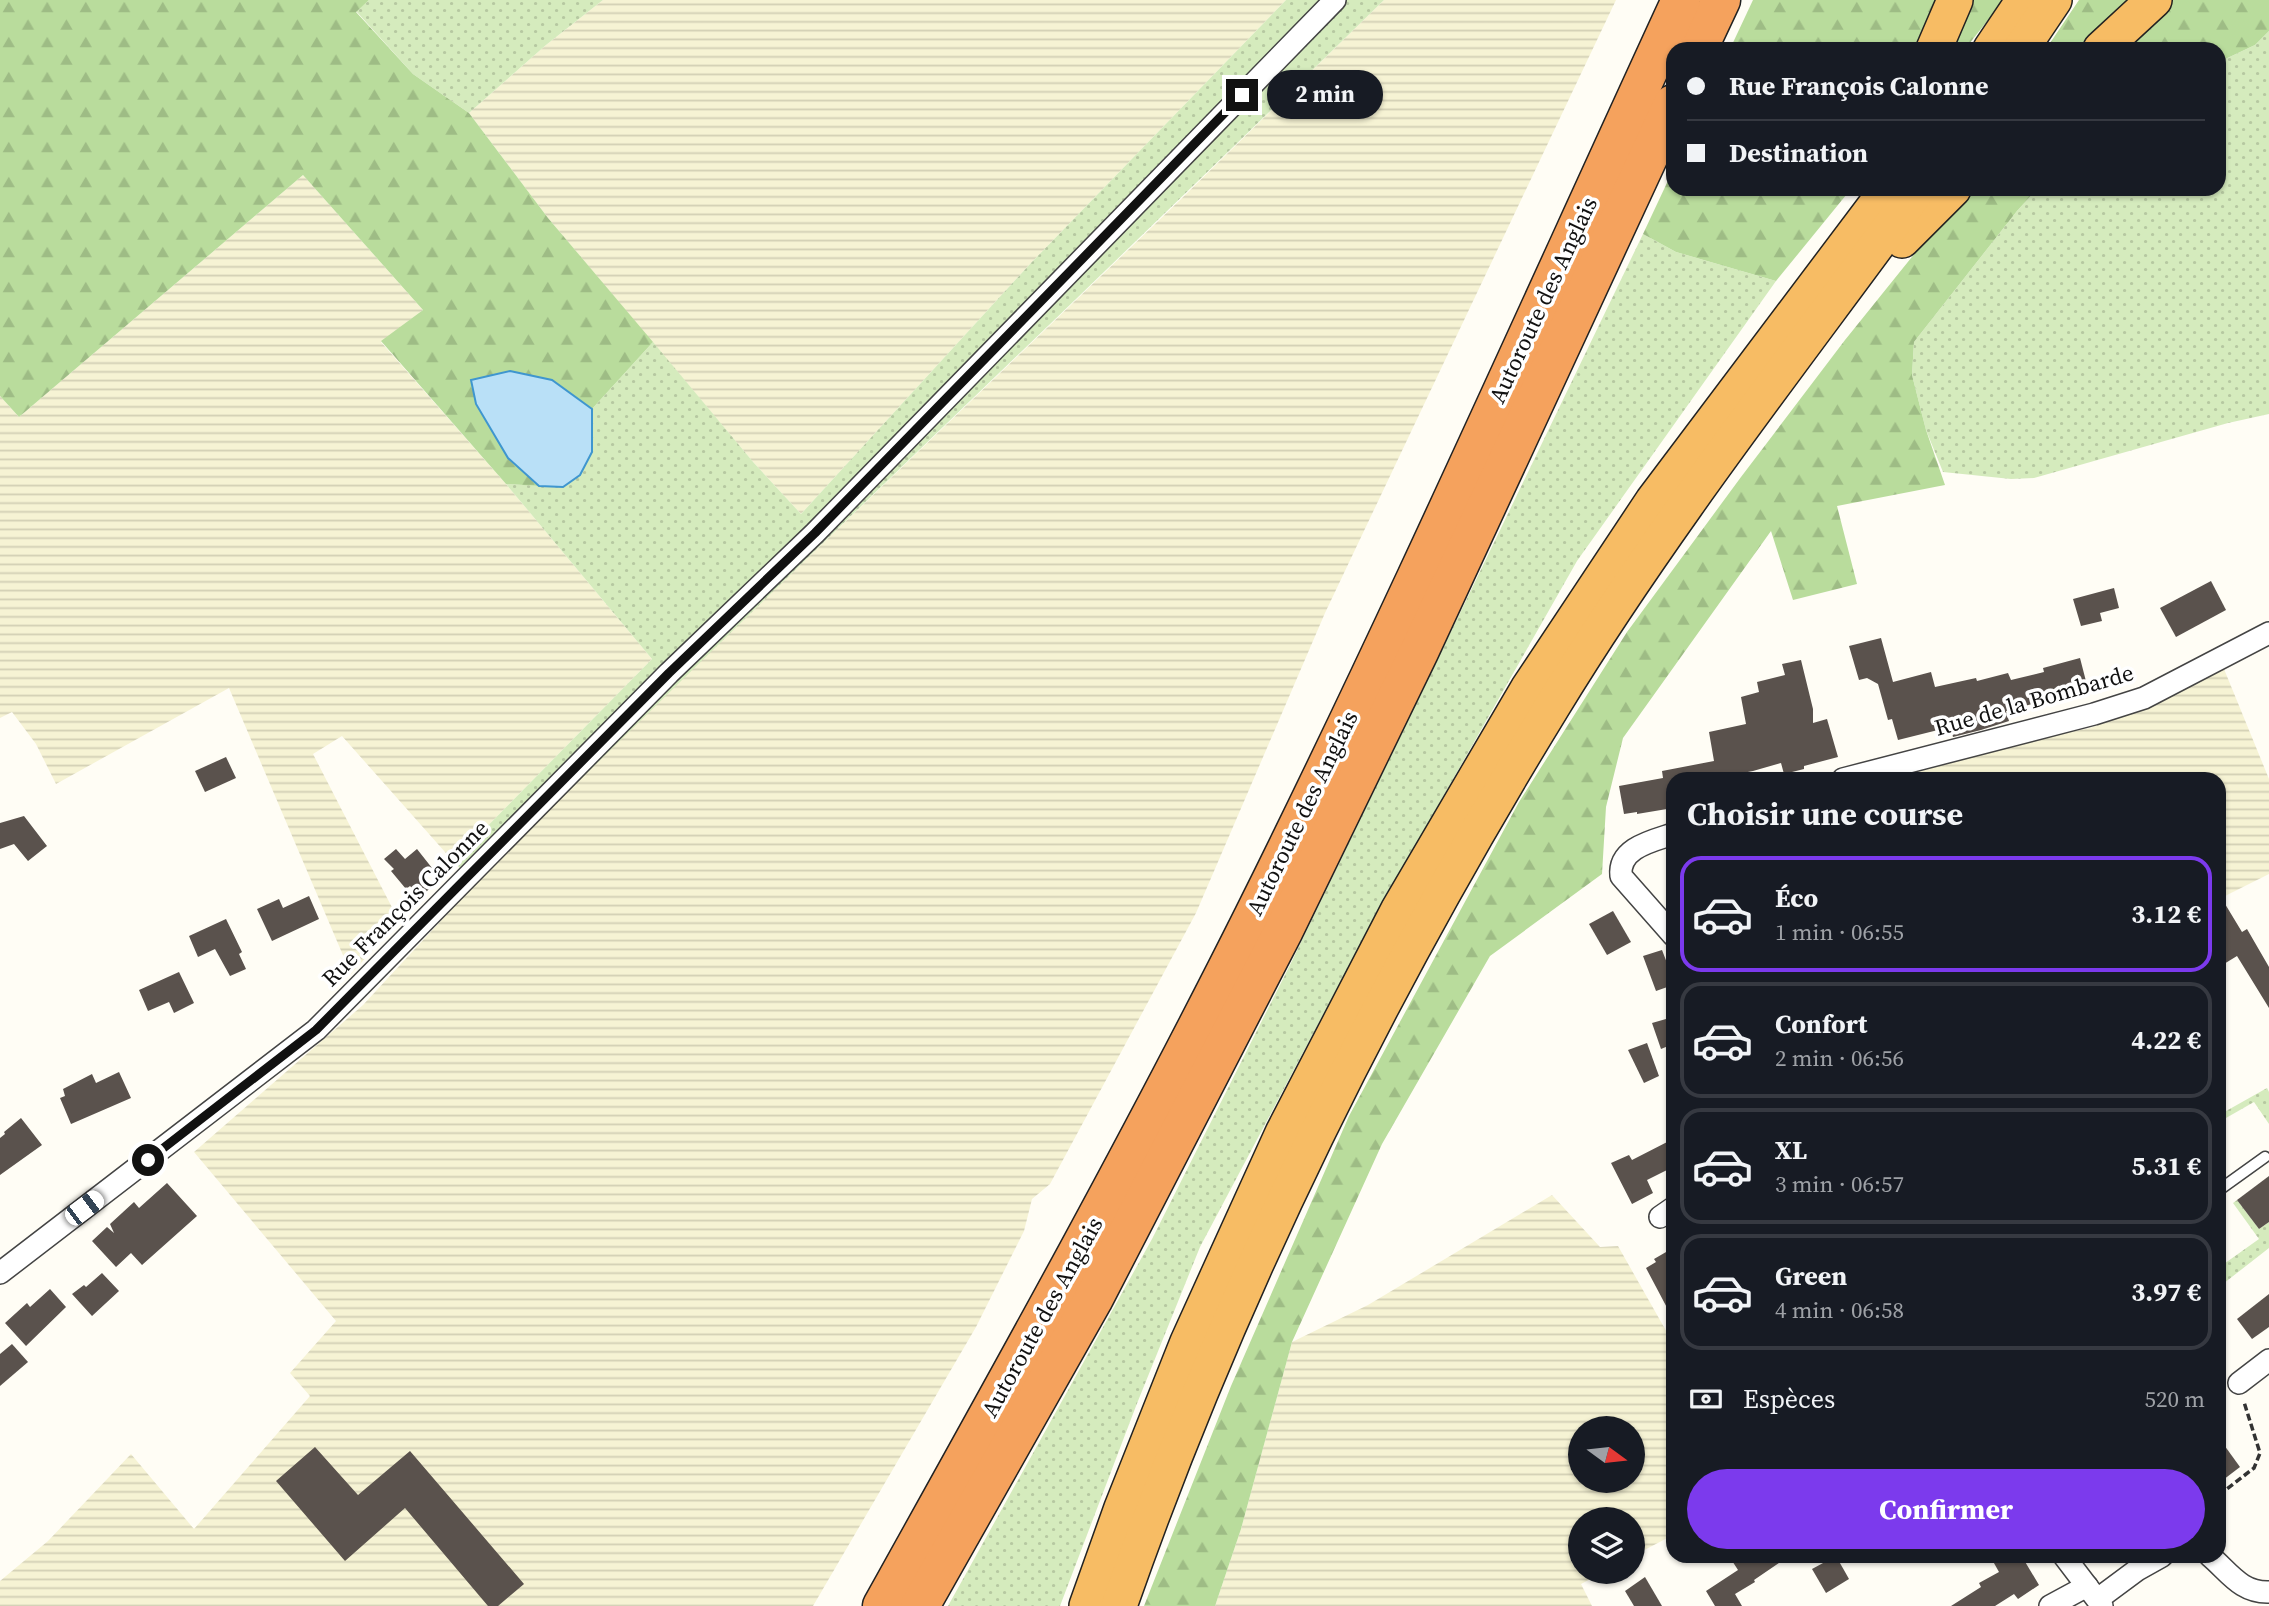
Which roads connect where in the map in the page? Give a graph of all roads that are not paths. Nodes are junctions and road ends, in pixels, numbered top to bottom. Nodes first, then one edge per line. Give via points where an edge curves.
1 (1335, 0) edge
2 (1681, 0) edge
3 (1721, 0) edge
4 (1955, 0) edge
5 (2024, 0) edge
6 (2054, 0) edge
7 (2154, 0) edge
8 (1701, 42) edge
9 (1937, 42) edge
10 (1996, 42) edge
11 (2026, 42) edge
12 (2109, 42) edge
13 (1666, 119) edge
14 (1858, 196) edge
15 (1884, 196) edge
16 (1912, 196) edge
17 (1946, 196) edge
18 (1822, 297) junction
19 (2269, 633) edge
20 (1870, 772) edge
21 (1666, 836) edge
22 (1666, 927) edge
23 (2265, 1157) dead end
24 (2226, 1185) edge
25 (0, 1273) edge
26 (2269, 1360) edge
27 (2239, 1383) road end
28 (2069, 1563) edge
29 (2150, 1563) edge
30 (2217, 1563) edge
31 (2269, 1592) edge
32 (2096, 1597) edge
33 (882, 1606) edge
34 (920, 1606) edge
35 (1087, 1606) edge
36 (1119, 1606) edge
37 (2050, 1606) edge

1 - 25 street, Rue François Calonne via 815,533 669,673 316,1030
2 - 33 highway, Autoroute des Anglais via 1253,916 1058,1291
3 - 8 highway
4 - 9 highway
5 - 10 highway
6 - 11 highway
7 - 12 highway
13 - 34 highway, Autoroute des Anglais via 1419,652 1284,930 1093,1300
14 - 18 highway via 1838,230
15 - 18 highway
16 - 18 highway
17 - 18 highway via 1870,277
18 - 35 highway via 1653,501 1528,689 1399,909 1283,1133 1188,1342
18 - 36 highway via 1553,704 1426,922 1311,1144 1216,1353
19 - 20 street, Rue de la Bombarde via 2144,698
21 - 22 street via 1641,845 1627,855 1620,869 1621,876
23 - 24 lane
26 - 27 street
28 - 32 street
29 - 32 street
30 - 31 street via 2246,1588
32 - 37 street

